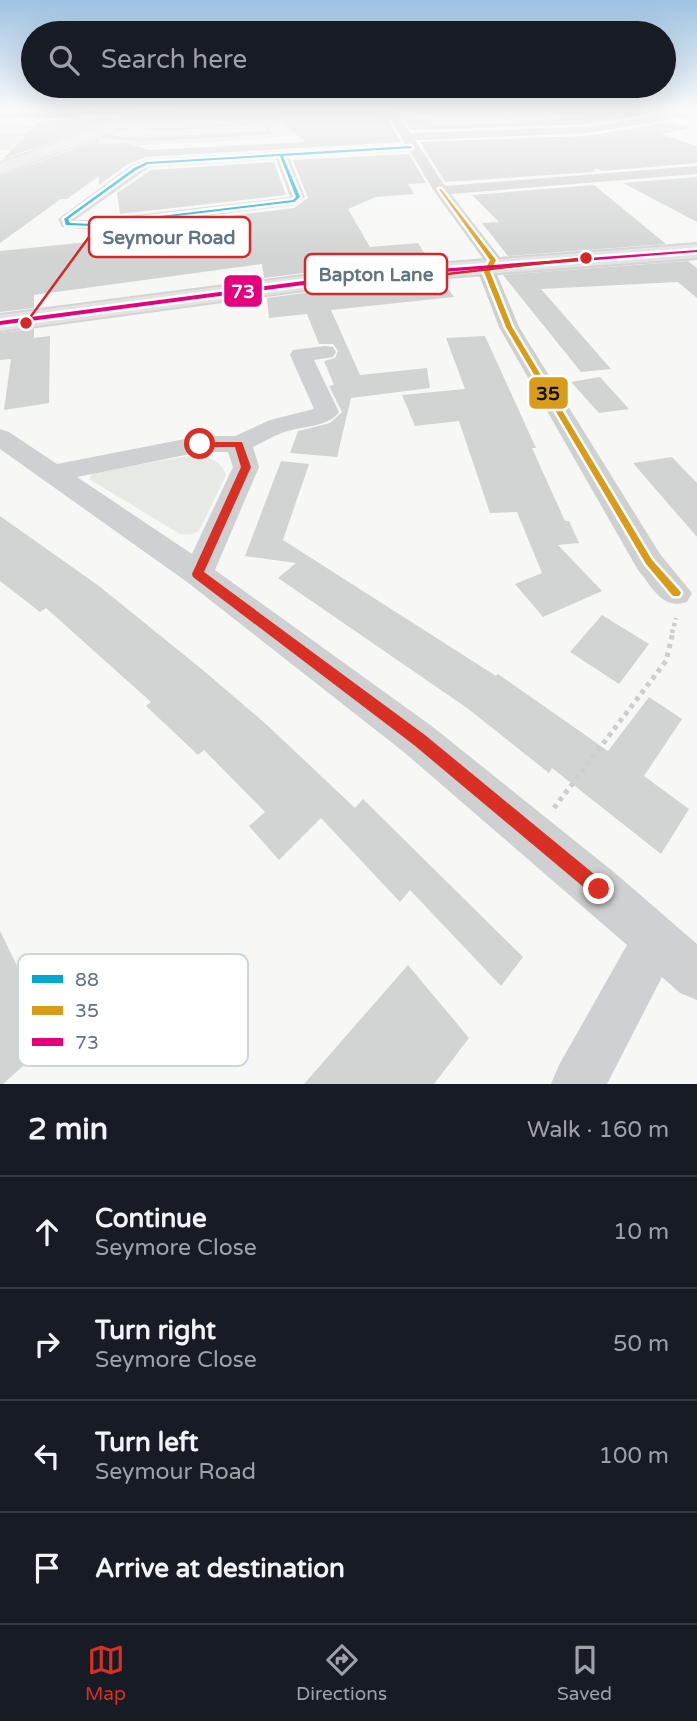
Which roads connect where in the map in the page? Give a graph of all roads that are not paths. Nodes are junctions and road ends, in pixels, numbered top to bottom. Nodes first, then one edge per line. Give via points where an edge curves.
1 (27, 159) edge
2 (221, 159) edge
3 (282, 159) edge
4 (419, 159) edge
5 (0, 169) edge
6 (697, 170) edge
7 (441, 191) junction
8 (697, 251) edge
9 (493, 265) junction
10 (0, 323) edge
11 (325, 352) dead end
12 (0, 437) edge
13 (239, 444) junction
14 (50, 474) junction
15 (198, 574) junction
16 (676, 593) road end
17 (656, 940) junction
18 (697, 976) edge
19 (578, 1084) edge

1 - 5 street
2 - 3 street via 147,163 72,214 66,219 68,224 93,225 294,201 298,197
4 - 7 street
6 - 7 street
7 - 9 street
8 - 9 street
9 - 10 street via 342,278
9 - 16 street via 487,272 509,327 649,562
11 - 13 street via 301,355 327,412 279,425
12 - 14 street
13 - 14 street via 200,444
13 - 15 street via 246,467
14 - 15 street
15 - 17 street via 419,740
17 - 18 street
17 - 19 street

